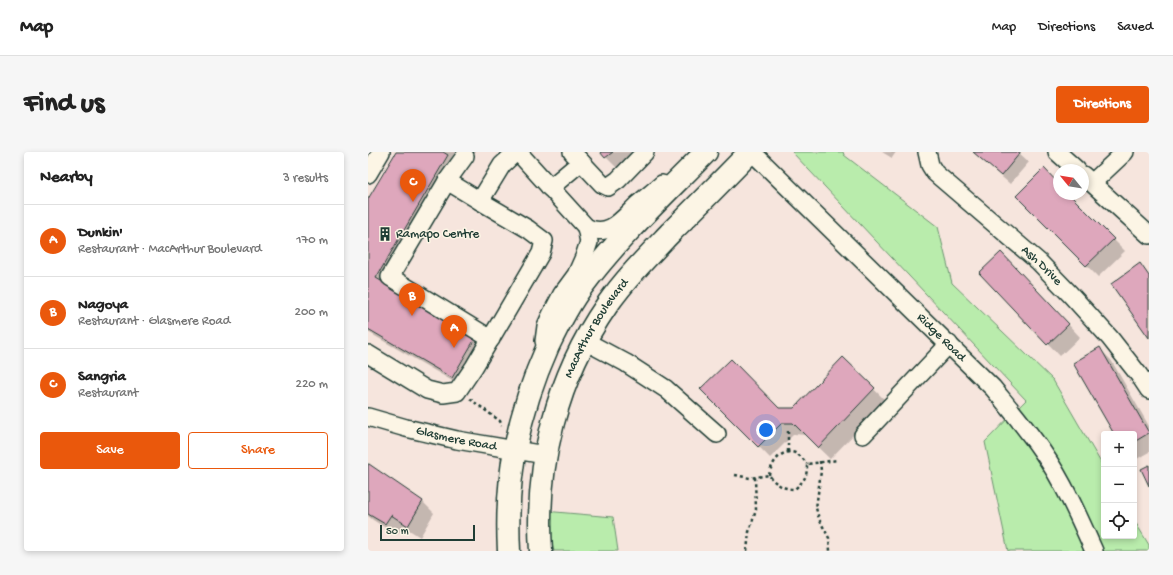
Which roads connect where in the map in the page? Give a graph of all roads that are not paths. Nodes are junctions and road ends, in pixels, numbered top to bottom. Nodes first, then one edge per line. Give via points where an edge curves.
1 (381, 152) edge
2 (517, 152) edge
3 (645, 152) edge
4 (706, 152) edge
5 (751, 152) edge
6 (927, 152) edge
7 (1057, 152) edge
8 (1125, 152) edge
9 (464, 153) edge
10 (576, 157) edge
11 (1070, 164) edge
12 (368, 174) edge
13 (682, 176) junction
14 (1089, 178) edge
15 (1089, 180) edge
16 (447, 182) junction
17 (550, 188) junction
18 (480, 201) junction
19 (586, 227) junction
20 (1149, 235) edge
21 (491, 339) junction
22 (585, 341) junction
23 (949, 344) junction
24 (546, 351) junction
25 (368, 354) edge
26 (1149, 390) edge
27 (368, 417) edge
28 (717, 434) dead end
29 (864, 435) dead end
30 (514, 450) junction
31 (545, 455) junction
32 (509, 551) edge
33 (541, 551) edge
34 (1094, 551) edge

1 - 12 street
2 - 17 street
2 - 18 street via 502,165
3 - 10 street via 608,187
4 - 13 main road
5 - 22 main road, MacArthur Boulevard via 635,270 608,304
5 - 23 street, Ridge Road
6 - 26 street, Ash Drive via 930,165 936,173 1038,262 1070,294 1110,338
7 - 11 street
8 - 14 street
9 - 16 street
10 - 17 street
13 - 19 street via 663,183 617,225 606,230 594,231
13 - 24 main road via 611,250 582,286
15 - 20 street
16 - 18 street
16 - 21 street via 390,277
17 - 19 street
18 - 21 street via 544,241 541,253
19 - 24 street via 589,242 584,257 546,326 543,339
21 - 25 street via 457,392 443,394 427,390
22 - 28 street via 666,389
22 - 31 main road, MacArthur Boulevard via 554,417
23 - 29 street
23 - 34 street, Ridge Road via 994,388 1043,452 1068,494
24 - 30 main road via 524,408
27 - 30 street, Glasmere Road via 433,435
30 - 31 street, Glasmere Road
30 - 32 main road via 509,490
31 - 33 main road, MacArthur Boulevard via 539,528

